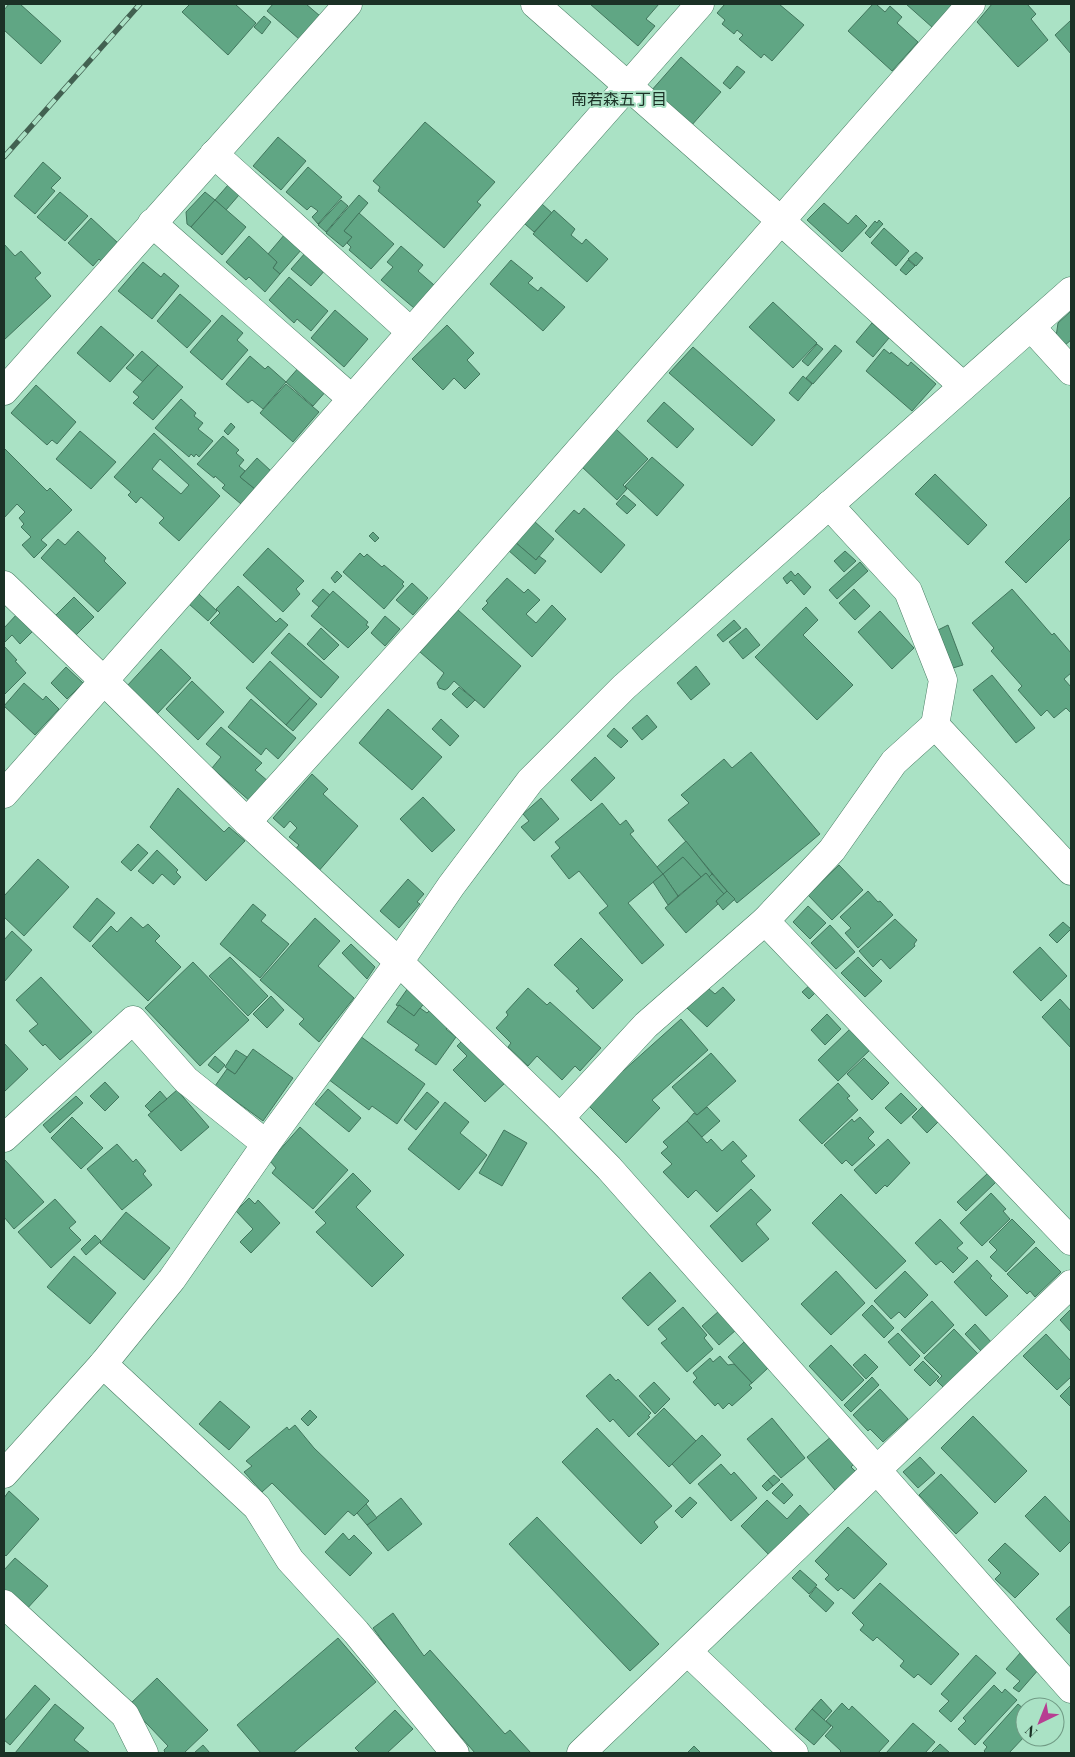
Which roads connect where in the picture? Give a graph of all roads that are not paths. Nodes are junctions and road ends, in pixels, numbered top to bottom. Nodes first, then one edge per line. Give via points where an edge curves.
1 (348, 4) edge
2 (536, 4) edge
3 (700, 4) edge
4 (971, 4) edge
5 (628, 85) junction
6 (214, 154) junction
7 (780, 220) junction
8 (152, 223) junction
9 (1071, 291) edge
10 (1031, 327) junction
11 (411, 332) junction
12 (1071, 371) edge
13 (963, 386) junction
14 (4, 391) edge
15 (352, 400) junction
16 (829, 505) junction
17 (4, 585) edge
18 (104, 681) junction
19 (935, 725) junction
20 (4, 794) edge
21 (247, 822) junction
22 (1071, 871) edge
23 (765, 921) junction
24 (399, 962) junction
25 (560, 1118) junction
26 (4, 1138) edge
27 (266, 1144) junction
28 (1071, 1241) edge
29 (1071, 1284) edge
30 (103, 1364) junction
31 (877, 1470) junction
32 (4, 1474) edge
33 (4, 1604) edge
34 (688, 1652) junction
35 (1071, 1689) edge
36 (144, 1753) edge
37 (455, 1753) edge
38 (581, 1753) edge
39 (794, 1753) edge

1 - 6 street
2 - 5 street
3 - 5 street
4 - 7 street
5 - 7 street
5 - 11 street
6 - 8 street
6 - 11 street
7 - 13 street
7 - 21 street via 447,601
8 - 14 street
8 - 15 street
9 - 10 street
10 - 12 street
10 - 13 street
11 - 15 street
13 - 16 street
15 - 18 street
16 - 19 street via 908,592 943,680
16 - 24 street via 624,687 530,781
17 - 18 street
18 - 20 street
18 - 21 street
19 - 22 street
19 - 23 street via 894,762 832,850
21 - 24 street
23 - 25 street via 646,1025
23 - 28 street
24 - 25 street
24 - 27 street
25 - 31 street via 609,1168
26 - 27 street via 133,1020 186,1080
27 - 30 street via 172,1278
29 - 31 street
30 - 32 street
30 - 37 street via 257,1508 290,1560 356,1632
31 - 34 street
31 - 35 street
33 - 36 street via 125,1715
34 - 38 street
34 - 39 street

